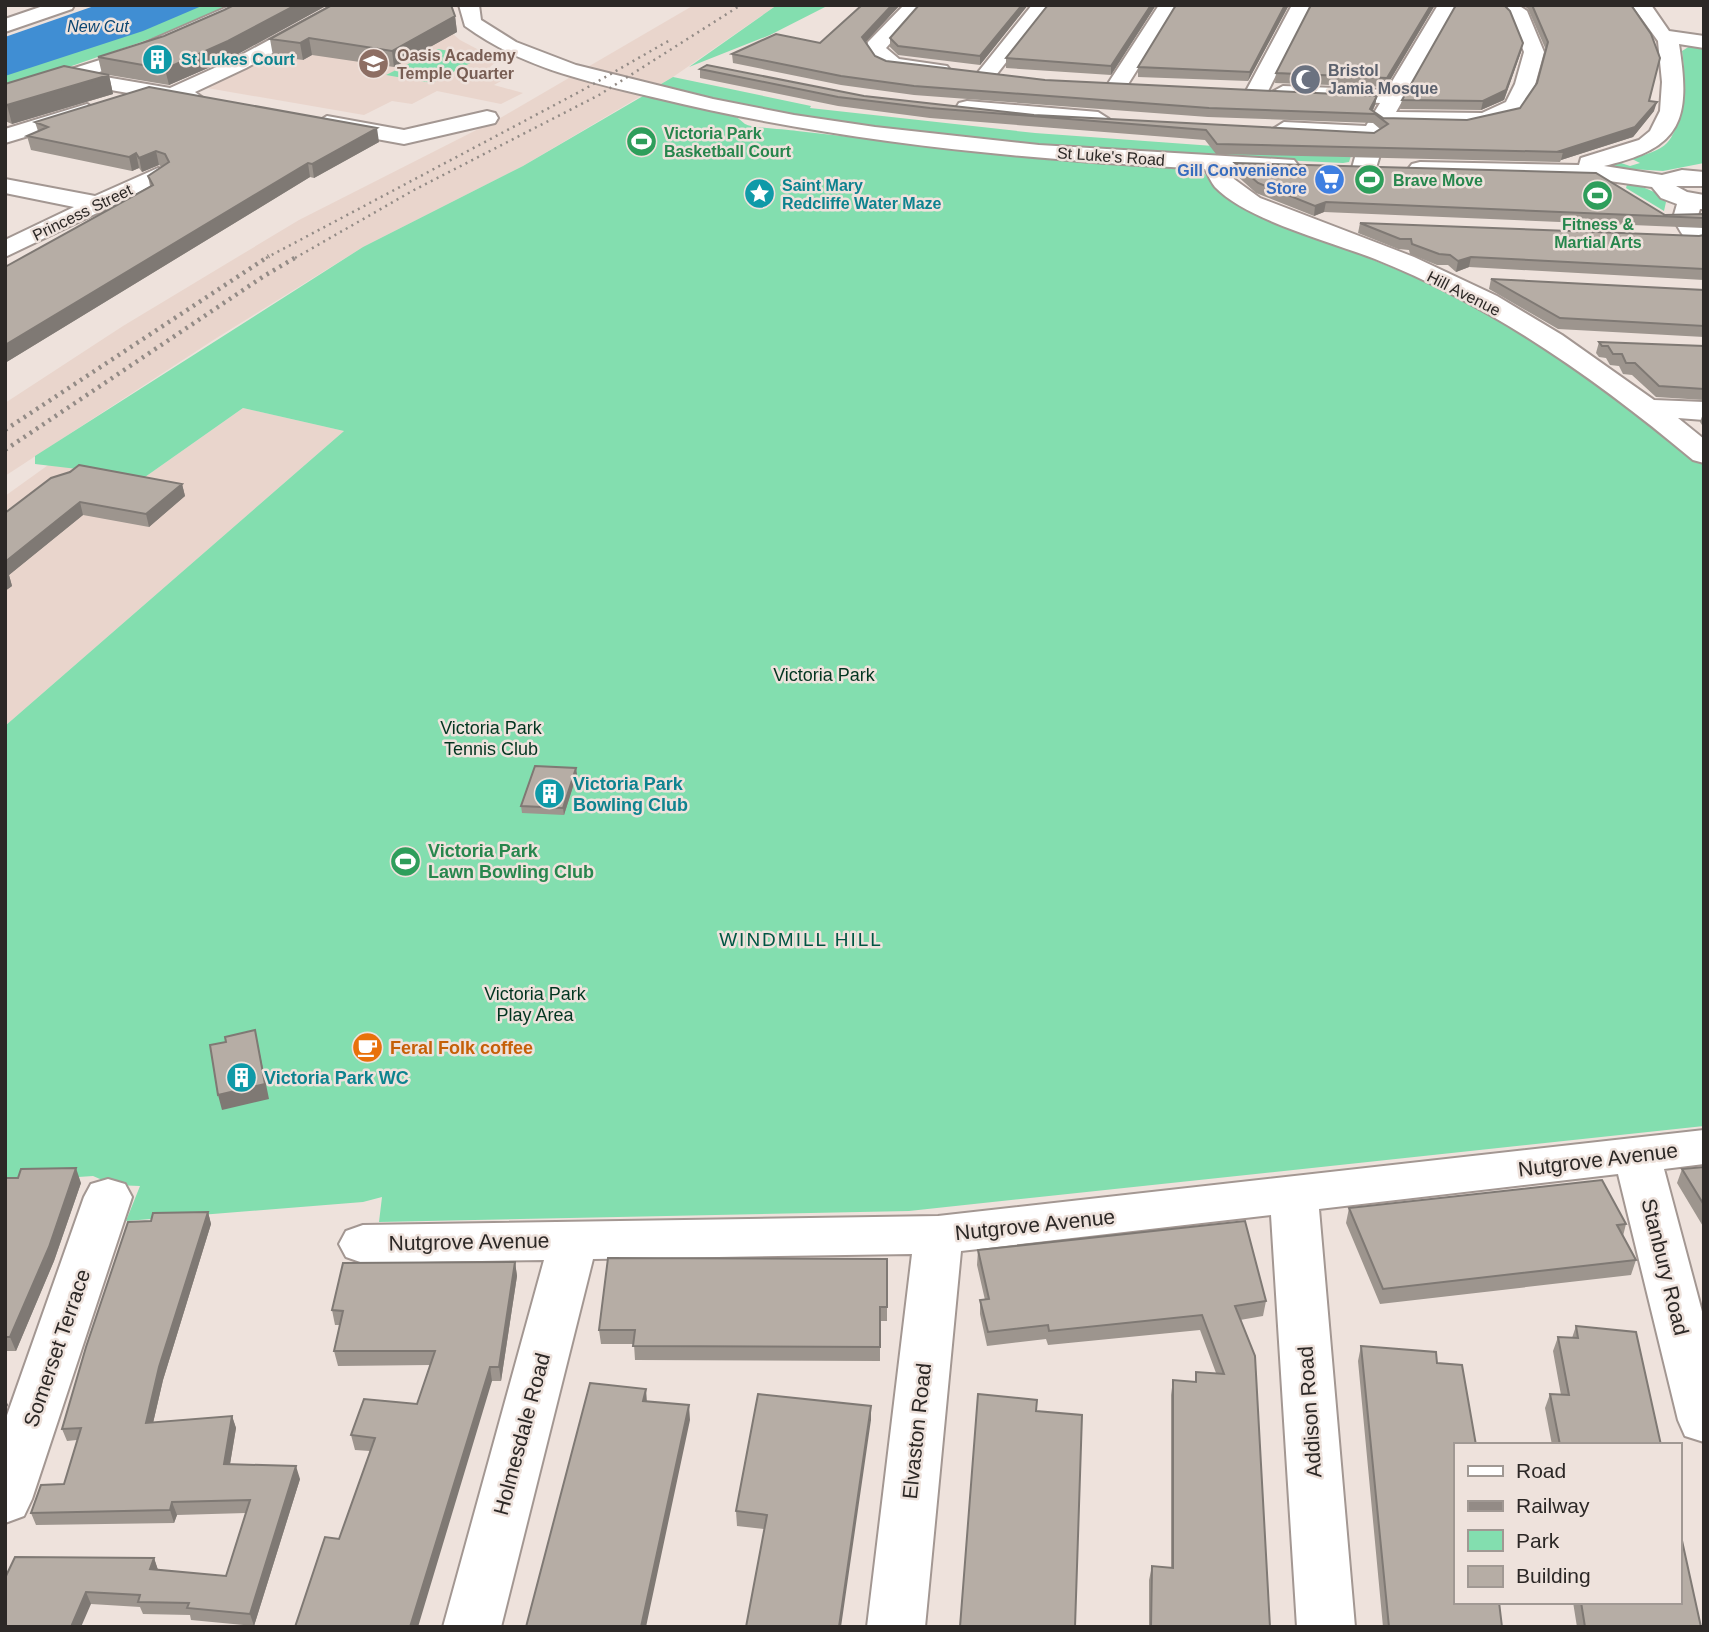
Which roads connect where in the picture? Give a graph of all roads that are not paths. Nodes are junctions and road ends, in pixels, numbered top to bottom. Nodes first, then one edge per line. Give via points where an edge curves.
1 (65, 5) edge
2 (247, 5) edge
3 (349, 5) edge
4 (469, 5) edge
5 (915, 5) edge
6 (1042, 5) edge
7 (1170, 5) edge
8 (1302, 5) edge
9 (1448, 5) edge
10 (1504, 5) edge
11 (1640, 5) edge
12 (5, 26) edge
13 (1668, 38) junction
14 (1704, 42) edge
15 (986, 75) junction
16 (70, 77) junction
17 (1010, 77) edge
18 (1094, 84) edge
19 (1118, 85) junction
20 (1145, 87) edge
21 (149, 92) junction
22 (174, 94) junction
23 (5, 97) edge
24 (1395, 97) junction
25 (213, 102) edge
26 (940, 106) edge
27 (488, 118) dead end
28 (304, 119) edge
29 (1116, 120) edge
30 (1377, 125) junction
31 (1263, 129) edge
32 (5, 136) edge
33 (1213, 162) junction
34 (1589, 163) dead end
35 (1313, 166) edge
36 (1339, 167) edge
37 (1364, 168) junction
38 (158, 175) edge
39 (1704, 179) edge
40 (1663, 182) junction
41 (5, 186) edge
42 (1697, 201) edge
43 (97, 204) junction
44 (1294, 220) junction
45 (1368, 224) edge
46 (1691, 238) edge
47 (5, 250) edge
48 (1497, 279) edge
49 (1453, 284) junction
50 (1550, 340) junction
51 (1598, 342) edge
52 (1649, 408) junction
53 (1704, 411) edge
54 (1704, 454) edge
55 (1704, 1147) edge
56 (1637, 1155) junction
57 (108, 1197) dead end
58 (1294, 1197) junction
59 (938, 1235) junction
60 (573, 1241) junction
61 (363, 1244) dead end
62 (1704, 1420) edge
63 (6, 1492) edge
64 (471, 1627) edge
65 (896, 1627) edge
66 (1326, 1627) edge

1 - 12 main road
2 - 16 main road via 207,26
3 - 22 main road
4 - 33 main road, St Luke's Road via 472,22 531,57 705,106 830,129 970,145
5 - 15 main road via 875,46 884,60 907,67
6 - 15 main road
7 - 19 main road
8 - 24 main road via 1246,91
9 - 24 main road
10 - 30 main road via 1520,15 1534,52 1516,104 1499,115
11 - 13 main road
13 - 14 main road
13 - 34 main road via 1675,85 1664,132 1647,146
15 - 17 main road
16 - 21 main road
16 - 23 main road
18 - 19 main road
19 - 20 main road
21 - 22 main road
21 - 32 main road
22 - 25 main road
24 - 30 main road
26 - 29 main road
27 - 28 main road via 404,137
30 - 31 main road
30 - 37 main road
33 - 35 main road, St Luke's Road
33 - 44 main road, Hill Avenue via 1219,177 1239,195
36 - 37 main road
37 - 40 main road via 1595,172
38 - 43 main road, Princess Street
39 - 40 main road via 1682,177
40 - 42 main road via 1668,193
41 - 43 main road
42 - 46 main road via 1685,218
43 - 47 main road, Princess Street
44 - 45 main road
44 - 49 main road, Hill Avenue
48 - 49 main road via 1469,278
49 - 50 main road, Hill Avenue
50 - 51 main road
50 - 52 main road, Hill Avenue
52 - 53 main road
52 - 54 main road, Hill Avenue
55 - 56 main road, Nutgrove Avenue
56 - 58 main road, Nutgrove Avenue
56 - 62 main road, Stanbury Road
57 - 63 main road, Somerset Terrace
58 - 59 main road, Nutgrove Avenue
58 - 66 main road, Addison Road
59 - 60 main road, Nutgrove Avenue
59 - 65 main road, Elvaston Road
60 - 61 main road, Nutgrove Avenue
60 - 64 main road, Holmesdale Road

